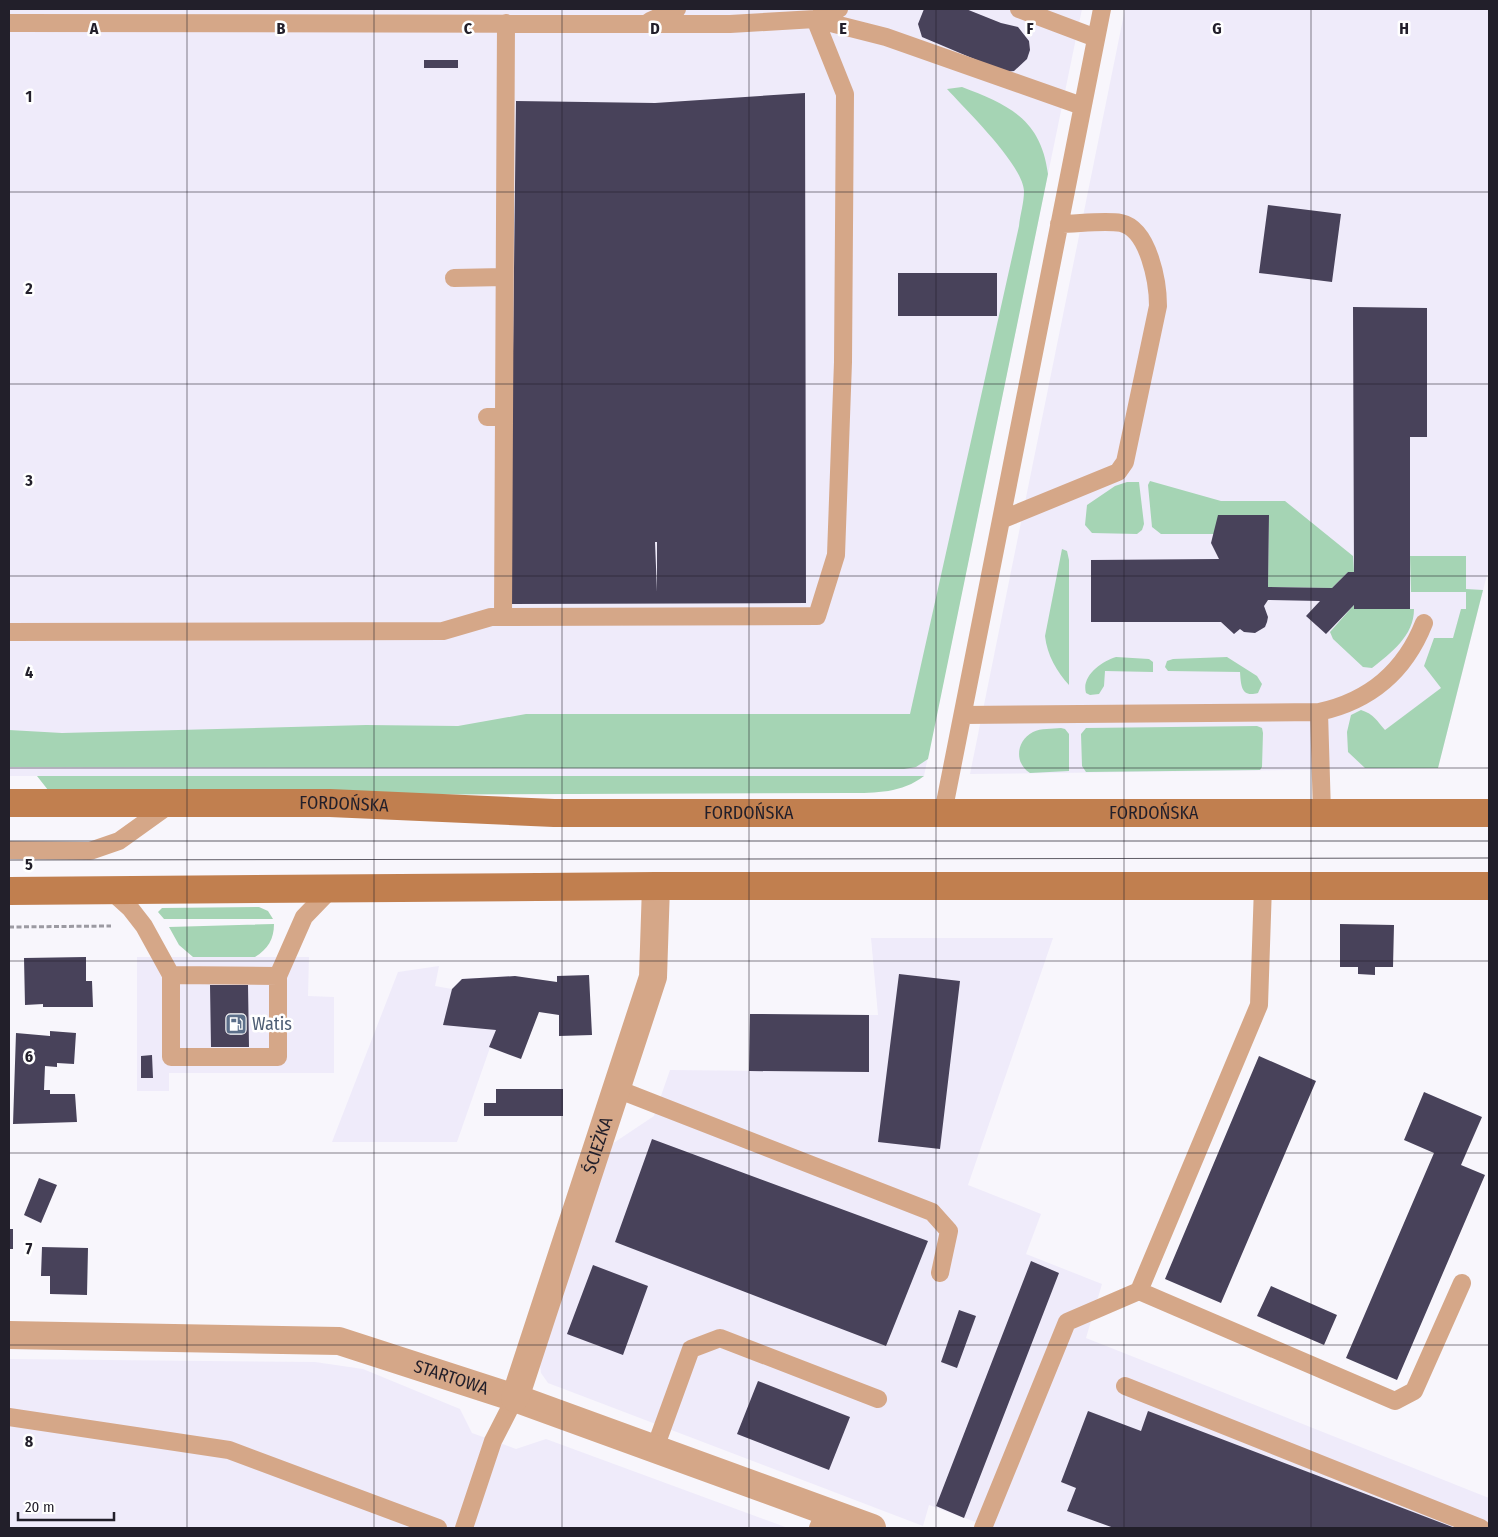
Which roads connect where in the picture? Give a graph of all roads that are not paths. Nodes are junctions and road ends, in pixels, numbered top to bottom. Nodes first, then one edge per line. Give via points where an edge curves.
1 (677, 9) edge
2 (839, 9) edge
3 (1019, 9) edge
4 (1102, 9) edge
5 (624, 16) edge
6 (815, 18) junction
7 (9, 23) edge
8 (506, 23) junction
9 (645, 24) junction
10 (1096, 38) junction
11 (1082, 106) junction
12 (1059, 224) junction
13 (504, 277) junction
14 (454, 278) dead end
15 (1001, 520) junction
16 (503, 617) junction
17 (1424, 623) dead end
18 (9, 632) edge
19 (1319, 712) junction
20 (963, 715) junction
21 (9, 803) edge
22 (173, 803) junction
23 (943, 813) junction
24 (1322, 813) junction
25 (1489, 813) edge
26 (9, 850) edge
27 (656, 886) junction
28 (1263, 886) junction
29 (1489, 886) edge
30 (333, 887) junction
31 (110, 889) junction
32 (9, 891) edge
33 (171, 975) junction
34 (278, 976) junction
35 (617, 1089) junction
36 (940, 1273) dead end
37 (1462, 1283) dead end
38 (1139, 1291) junction
39 (9, 1334) edge
40 (1125, 1386) dead end
41 (515, 1398) junction
42 (878, 1398) dead end
43 (9, 1417) edge
44 (655, 1448) junction
45 (822, 1520) edge
46 (438, 1528) edge
47 (464, 1528) edge
48 (872, 1528) edge
49 (982, 1528) edge
50 (1481, 1528) edge

1 - 9 lane
2 - 6 lane
3 - 10 lane
4 - 10 lane
5 - 8 lane
5 - 9 lane
6 - 9 lane via 730,24
6 - 11 lane via 886,37
6 - 16 lane via 845,94 844,362 836,555 817,616
7 - 8 lane
8 - 13 lane
10 - 11 lane
11 - 12 lane
12 - 15 lane
12 - 15 lane via 1122,223 1137,233 1154,270 1158,306 1125,462 1118,472
13 - 14 lane
13 - 16 lane via 495,417
15 - 20 lane
16 - 18 lane via 491,617 442,631
17 - 19 lane via 1406,659 1377,688 1348,704
19 - 20 lane
19 - 24 lane
20 - 23 lane
21 - 22 main road, FORDOŃSKA
22 - 23 main road, FORDOŃSKA via 330,803 554,813
22 - 26 lane via 119,841 90,850
23 - 24 main road, FORDOŃSKA
24 - 25 main road, FORDOŃSKA
27 - 28 main road
27 - 30 main road
27 - 35 street, ŚCIEŻKA via 652,977
28 - 29 main road
28 - 38 lane via 1259,1004
30 - 31 main road
30 - 34 lane via 304,917
31 - 32 main road
31 - 33 lane via 144,926
33 - 34 lane
33 - 34 lane via 171,1057 278,1057
35 - 36 lane via 932,1212 949,1231
35 - 41 street, ŚCIEŻKA
37 - 38 lane via 1414,1391 1395,1401
38 - 49 lane via 1067,1322
39 - 41 street, STARTOWA via 339,1341
40 - 50 lane
41 - 44 street, STARTOWA
41 - 47 lane via 493,1441
42 - 44 lane via 720,1338 691,1349
43 - 46 lane via 229,1450
44 - 45 street, STARTOWA
45 - 48 street, STARTOWA

